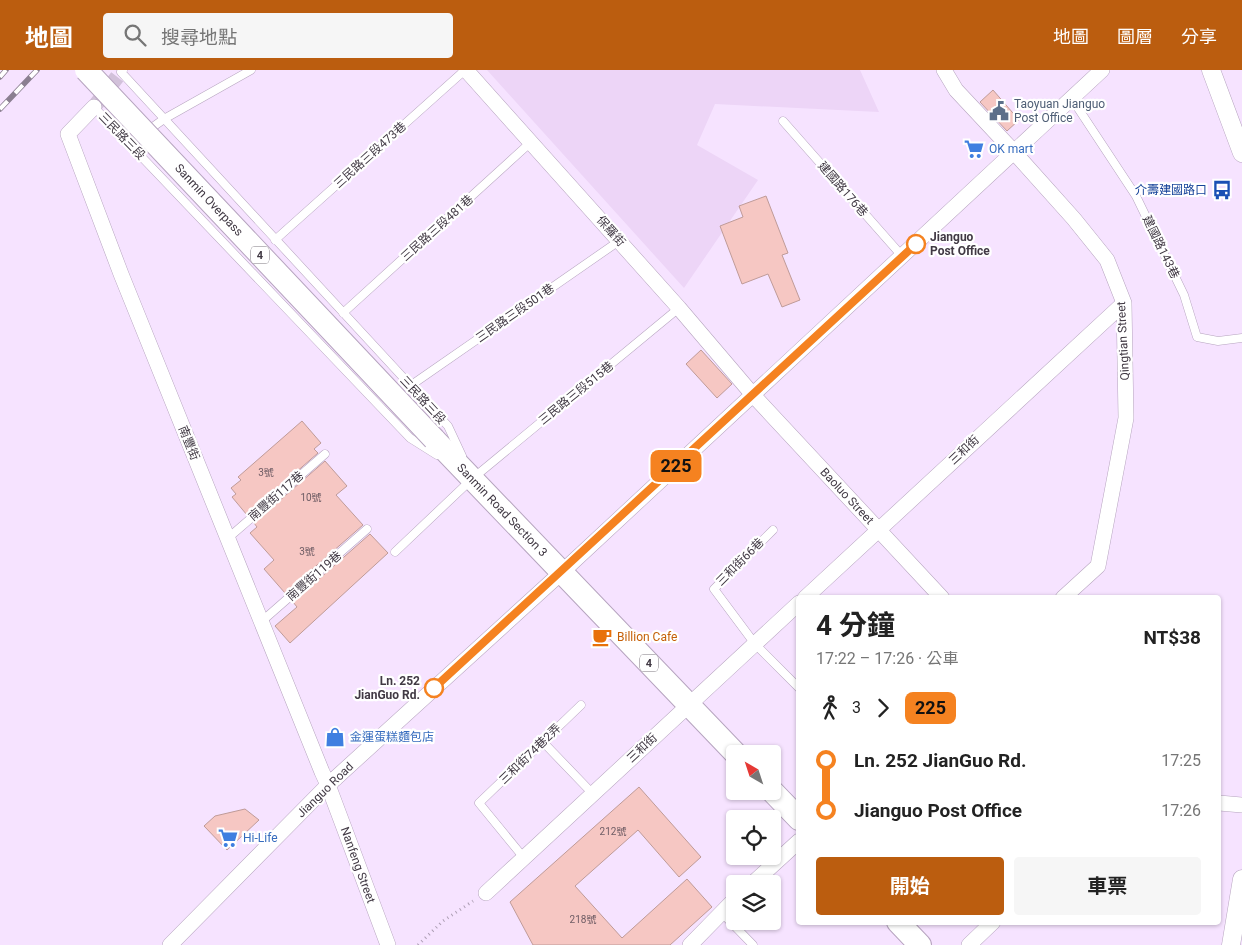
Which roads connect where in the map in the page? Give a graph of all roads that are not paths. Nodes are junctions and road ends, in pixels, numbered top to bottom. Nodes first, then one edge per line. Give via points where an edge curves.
1 (86, 70) edge
2 (251, 70) edge
3 (465, 70) edge
4 (944, 70) edge
5 (1102, 70) edge
6 (1212, 70) edge
7 (122, 71) edge
8 (1072, 99) junction
9 (94, 107) joint
10 (164, 119) junction
11 (783, 121) dead end
12 (531, 142) junction
13 (129, 144) junction
14 (1014, 152) junction
15 (1242, 152) edge
16 (275, 240) junction
17 (619, 241) junction
18 (902, 256) junction
19 (1124, 302) junction
20 (679, 308) junction
21 (343, 314) junction
22 (1242, 338) edge
23 (410, 386) junction
24 (753, 395) junction
25 (434, 439) joint
26 (325, 454) dead end
27 (472, 479) junction
28 (367, 529) dead end
29 (773, 530) dead end
30 (878, 530) junction
31 (227, 539) junction
32 (395, 552) dead end
33 (562, 572) junction
34 (808, 595) edge
35 (939, 595) edge
36 (1066, 595) edge
37 (796, 606) edge
38 (261, 622) junction
39 (755, 644) junction
40 (796, 685) edge
41 (689, 704) junction
42 (581, 705) dead end
43 (543, 742) junction
44 (728, 745) edge
45 (328, 784) junction
46 (593, 794) junction
47 (781, 800) edge
48 (1221, 803) edge
49 (1242, 805) edge
50 (796, 816) edge
51 (796, 844) edge
52 (524, 858) junction
53 (762, 875) edge
54 (1242, 879) edge
55 (486, 893) road end
56 (726, 907) edge
57 (721, 912) junction
58 (901, 925) edge
59 (990, 925) edge
60 (170, 945) edge
61 (388, 945) edge
62 (690, 945) edge
63 (753, 945) edge
64 (920, 945) edge
65 (969, 945) edge
66 (1231, 945) edge

1 - 25 main road, Sanmin Overpass / 4, bridge
2 - 10 lane
3 - 12 street, 保羅街
3 - 16 lane, 三民路三段473巷
4 - 14 street, Qingtian Street via 956,90
5 - 8 street, Jianguo Road
6 - 15 street
7 - 10 lane, 三民路三段
8 - 14 street, Jianguo Road
8 - 22 lane, 建國路143巷 via 1136,196 1184,295 1196,337 1218,340
9 - 13 lane, 三民路三段
9 - 31 street, 南豐街 via 68,134
10 - 13 lane
10 - 16 lane, 三民路三段
11 - 18 lane, 建國路176巷
12 - 17 street, 保羅街
12 - 21 lane, 三民路三段481巷
13 - 27 lane, 三民路三段 via 410,438
14 - 18 street, Jianguo Road
14 - 19 street, Qingtian Street via 1107,260
16 - 21 lane, 三民路三段
17 - 20 street, 保羅街
17 - 23 lane, 三民路三段501巷
18 - 24 street, Jianguo Road
19 - 30 street, 三和街
19 - 36 street, Qingtian Street via 1126,418 1098,566
20 - 24 street, 保羅街
20 - 27 lane, 三民路三段515巷
21 - 23 lane, 三民路三段
23 - 27 lane, 三民路三段 via 448,426
24 - 30 street, Baoluo Street
24 - 33 street, Jianguo Road
25 - 27 main road, Sanmin Road Section 3 / 4
26 - 31 lane, 南豐街117巷
27 - 32 lane, 三民路三段515巷
27 - 33 main road, Sanmin Road Section 3 / 4
28 - 38 lane, 南豐街119巷
29 - 39 lane, 三和街66巷 via 714,589
30 - 34 street, 三和街
30 - 35 street, Baoluo Street
31 - 38 street, 南豐街
33 - 41 main road, Sanmin Road Section 3 / 4
33 - 45 street, Jianguo Road
37 - 39 street, 三和街
38 - 45 street, 南豐街
39 - 40 lane
39 - 41 street, 三和街
41 - 44 main road, Sanmin Road Section 3 / 4
41 - 46 street, 三和街
42 - 43 lane, 三和街74巷2弄
43 - 46 lane
43 - 52 lane, 三和街74巷2弄 via 479,803
45 - 60 street, Jianguo Road
45 - 61 street, Nanfeng Street
46 - 52 street, 三和街
47 - 50 main road
48 - 49 street
51 - 53 street
52 - 55 street, 三和街
54 - 66 street
56 - 57 street
57 - 62 street
57 - 63 lane
58 - 64 main road
59 - 65 street

